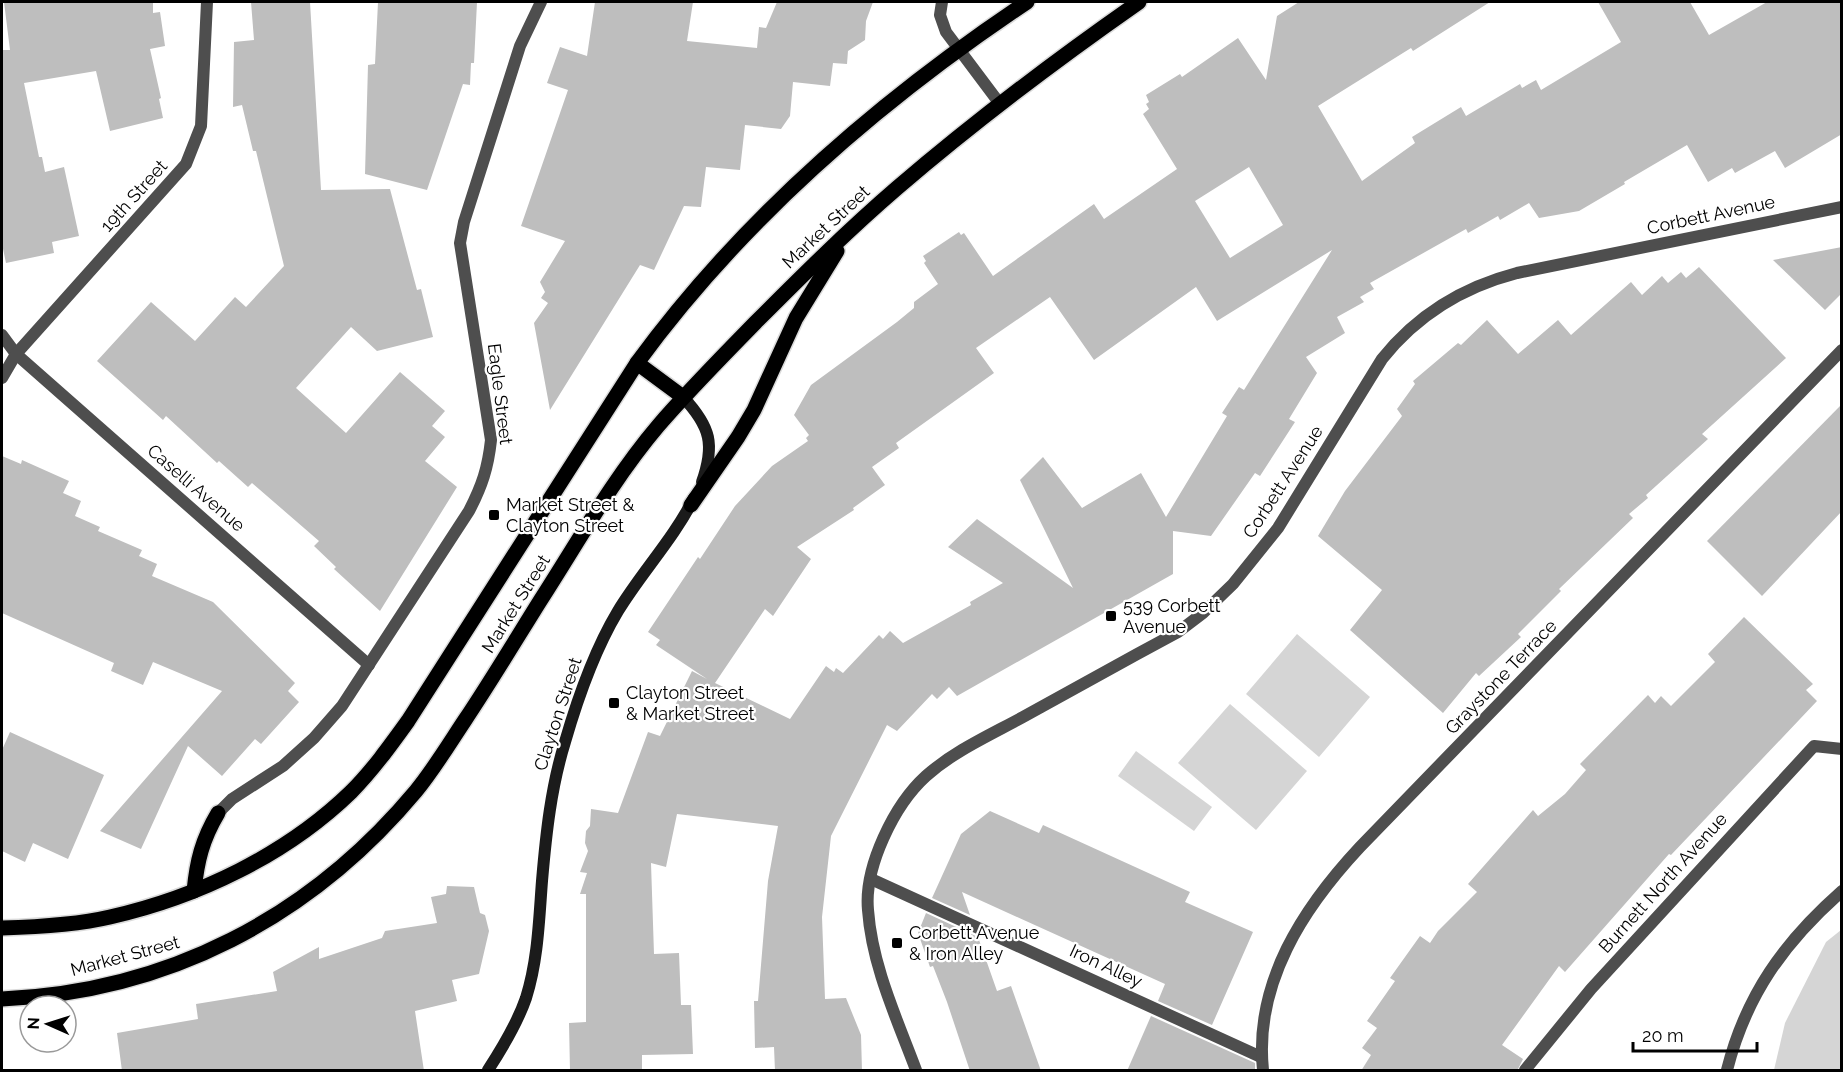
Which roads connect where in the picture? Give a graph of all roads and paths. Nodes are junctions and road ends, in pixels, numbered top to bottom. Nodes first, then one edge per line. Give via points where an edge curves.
1 (207, 2) edge
2 (541, 2) edge
3 (942, 2) edge
4 (1027, 2) edge
5 (1139, 2) edge
6 (958, 49) junction
7 (1000, 104) junction
8 (1842, 207) edge
9 (853, 227) junction
10 (2, 335) edge
11 (1842, 350) edge
12 (16, 354) junction
13 (638, 363) junction
14 (2, 378) edge
15 (683, 397) junction
16 (691, 505) junction
17 (369, 665) junction
18 (1842, 749) edge
19 (218, 813) joint
20 (871, 879) junction
21 (194, 891) junction
22 (1842, 891) edge
23 (2, 928) edge
24 (2, 999) edge
25 (1261, 1057) junction
26 (488, 1071) edge
27 (916, 1071) edge
28 (1263, 1071) edge
29 (1525, 1071) edge
30 (1727, 1071) edge

1 - 12 street, 19th Street via 201,126 186,164
2 - 17 street, Eagle Street via 520,46 460,243 491,440 488,464 469,511
3 - 6 street via 940,15
4 - 6 main road, Market Street
5 - 7 main road, Market Street
6 - 7 street
6 - 13 main road, Market Street via 804,175 706,275
7 - 9 main road, Market Street
8 - 20 street, Corbett Avenue via 1498,278 1463,292 1430,313 1382,359 1278,528 1233,584 1178,632 959,752 925,776 894,816 881,841
9 - 15 main road, Market Street
9 - 16 main road via 796,318 744,428
10 - 12 street, Caselli Avenue
11 - 25 street, Graystone Terrace via 1360,847 1320,893 1287,945 1275,974
12 - 14 street, 19th Street
12 - 17 street, Caselli Avenue
13 - 15 main road
13 - 21 main road, Market Street via 437,678 380,760 350,792 287,842
15 - 16 main road, Clayton Street via 696,411 710,443 710,461
15 - 24 main road, Market Street via 624,471 417,789 345,863 261,925 217,949 167,969 69,992
16 - 26 main road, Clayton Street via 618,612 584,685 553,789 534,965 515,1025
17 - 19 street, Eagle Street via 342,706 314,738 284,766 232,799
18 - 29 street, Burnett North Avenue via 1814,746 1591,989
19 - 21 main road via 205,836
20 - 25 street, Iron Alley
20 - 27 street, Corbett Avenue via 867,909 875,958
21 - 23 main road, Market Street via 108,917
22 - 30 street via 1804,927 1768,972 1741,1024
25 - 28 street, Graystone Terrace

